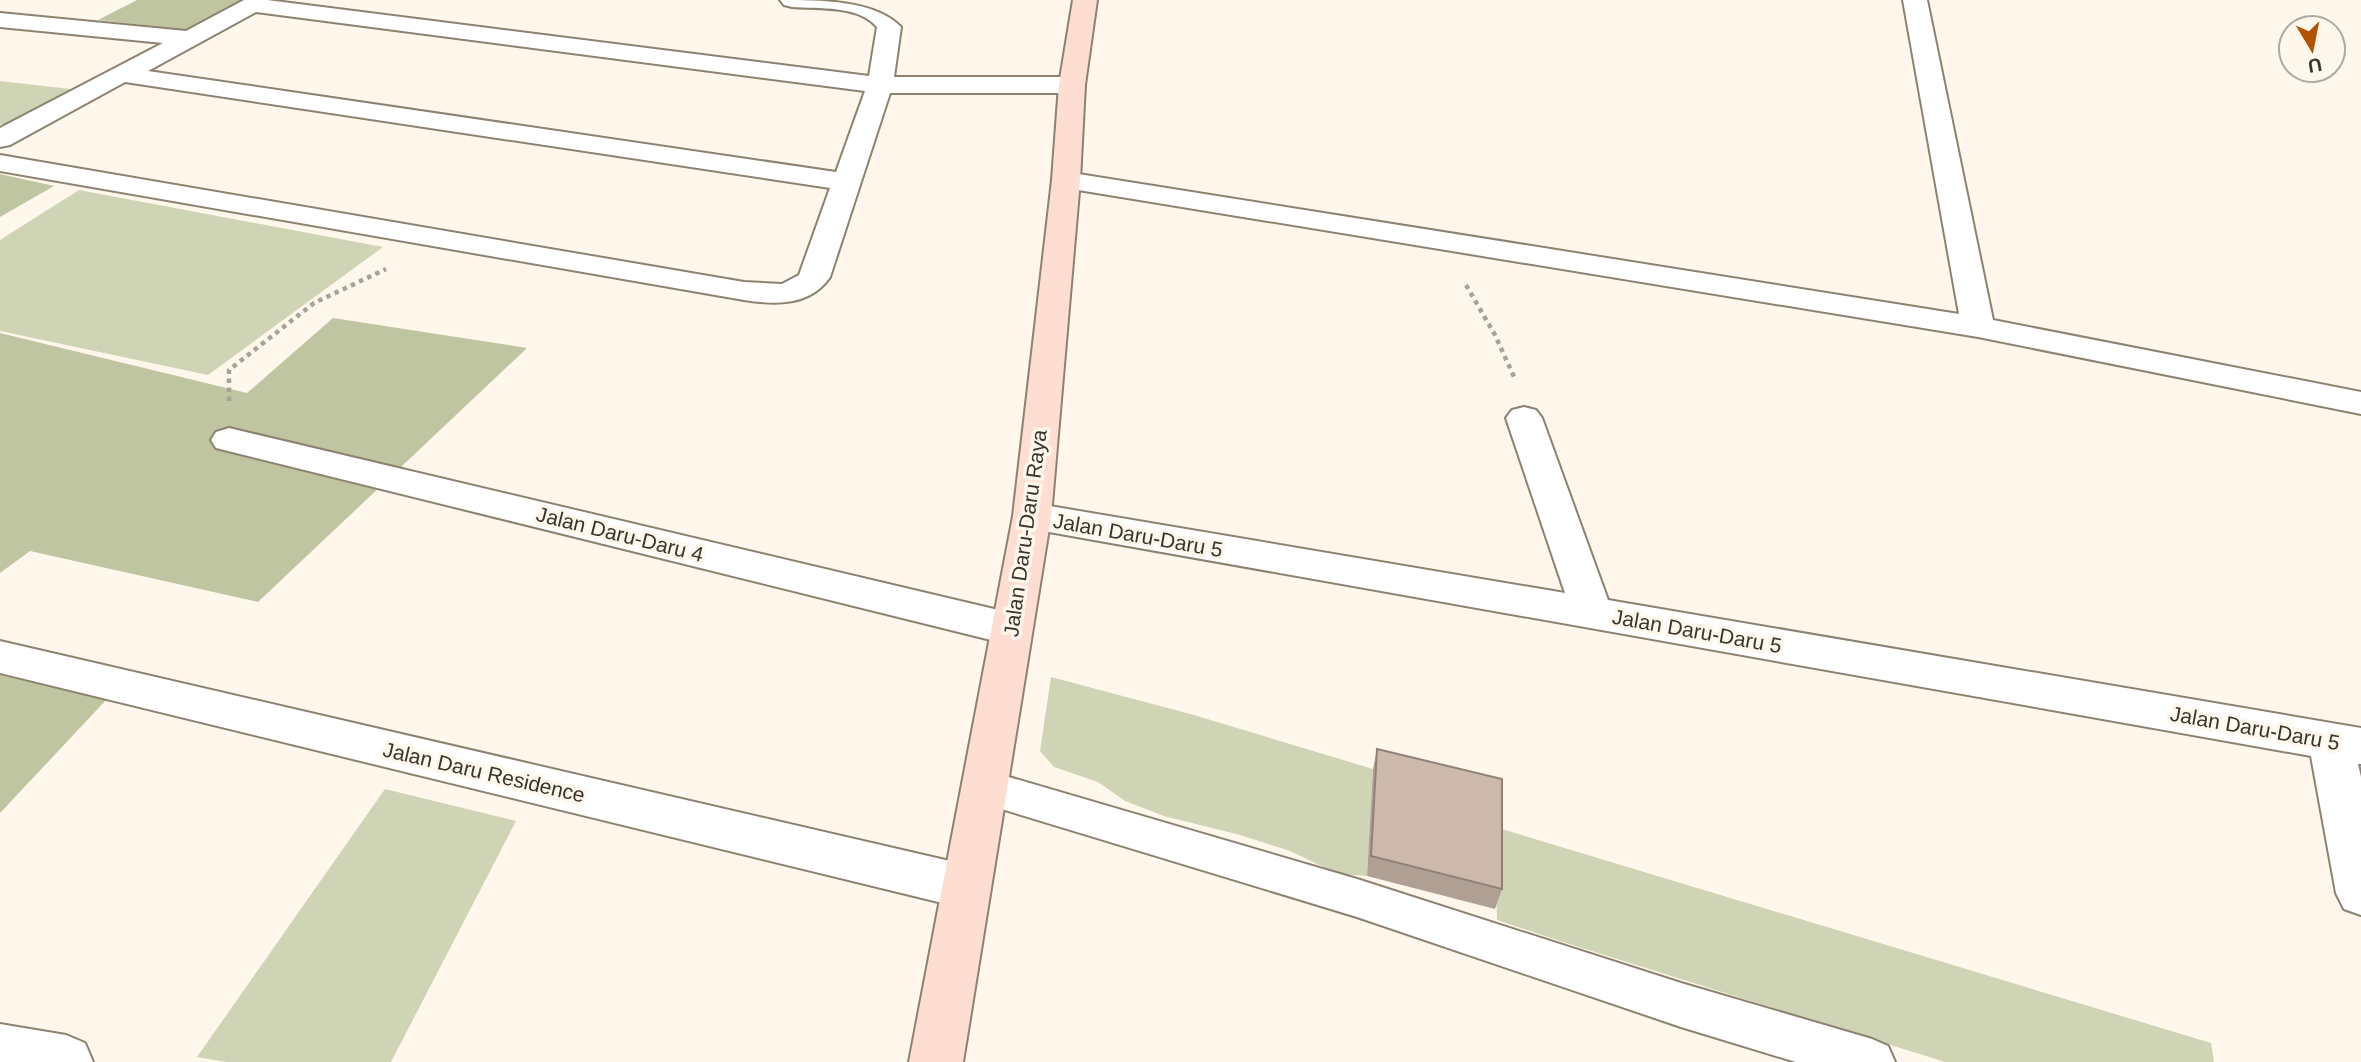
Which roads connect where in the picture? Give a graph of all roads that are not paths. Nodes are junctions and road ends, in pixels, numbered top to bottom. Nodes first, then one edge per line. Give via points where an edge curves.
1 (792, 0) edge
2 (1085, 0) edge
3 (1916, 0) edge
4 (0, 20) edge
5 (188, 38) junction
6 (120, 74) junction
7 (880, 85) junction
8 (1072, 85) junction
9 (0, 139) edge
10 (0, 163) edge
11 (1066, 180) junction
12 (848, 182) junction
13 (1978, 327) junction
14 (2361, 403) edge
15 (1524, 418) road end
16 (229, 440) road end
17 (1032, 516) junction
18 (1592, 613) junction
19 (1011, 629) junction
20 (0, 657) edge
21 (2346, 744) edge
22 (985, 787) junction
23 (967, 887) junction
24 (2361, 893) edge
25 (0, 1050) edge
26 (66, 1062) edge
27 (936, 1062) edge
28 (1872, 1062) edge

1 - 7 street via 854,6 885,20 889,27
2 - 8 main road, Jalan Daru-Daru Raya
3 - 13 street
4 - 5 street
5 - 6 street
5 - 7 street via 252,5
6 - 9 street
6 - 12 street
7 - 8 street
7 - 12 street
8 - 11 main road, Jalan Daru-Daru Raya
10 - 12 street via 763,293 808,286
11 - 13 street
11 - 17 main road, Jalan Daru-Daru Raya
13 - 14 street
15 - 18 street
16 - 19 street, Jalan Daru-Daru 4
17 - 18 street, Jalan Daru-Daru 5
17 - 19 main road, Jalan Daru-Daru Raya
18 - 21 street, Jalan Daru-Daru 5
19 - 22 main road, Jalan Daru-Daru Raya
20 - 23 street, Jalan Daru Residence
21 - 24 street
22 - 23 main road, Jalan Daru-Daru Raya
22 - 28 lane via 1357,898 1681,1005
23 - 27 main road, Jalan Daru-Daru Raya
25 - 26 street

